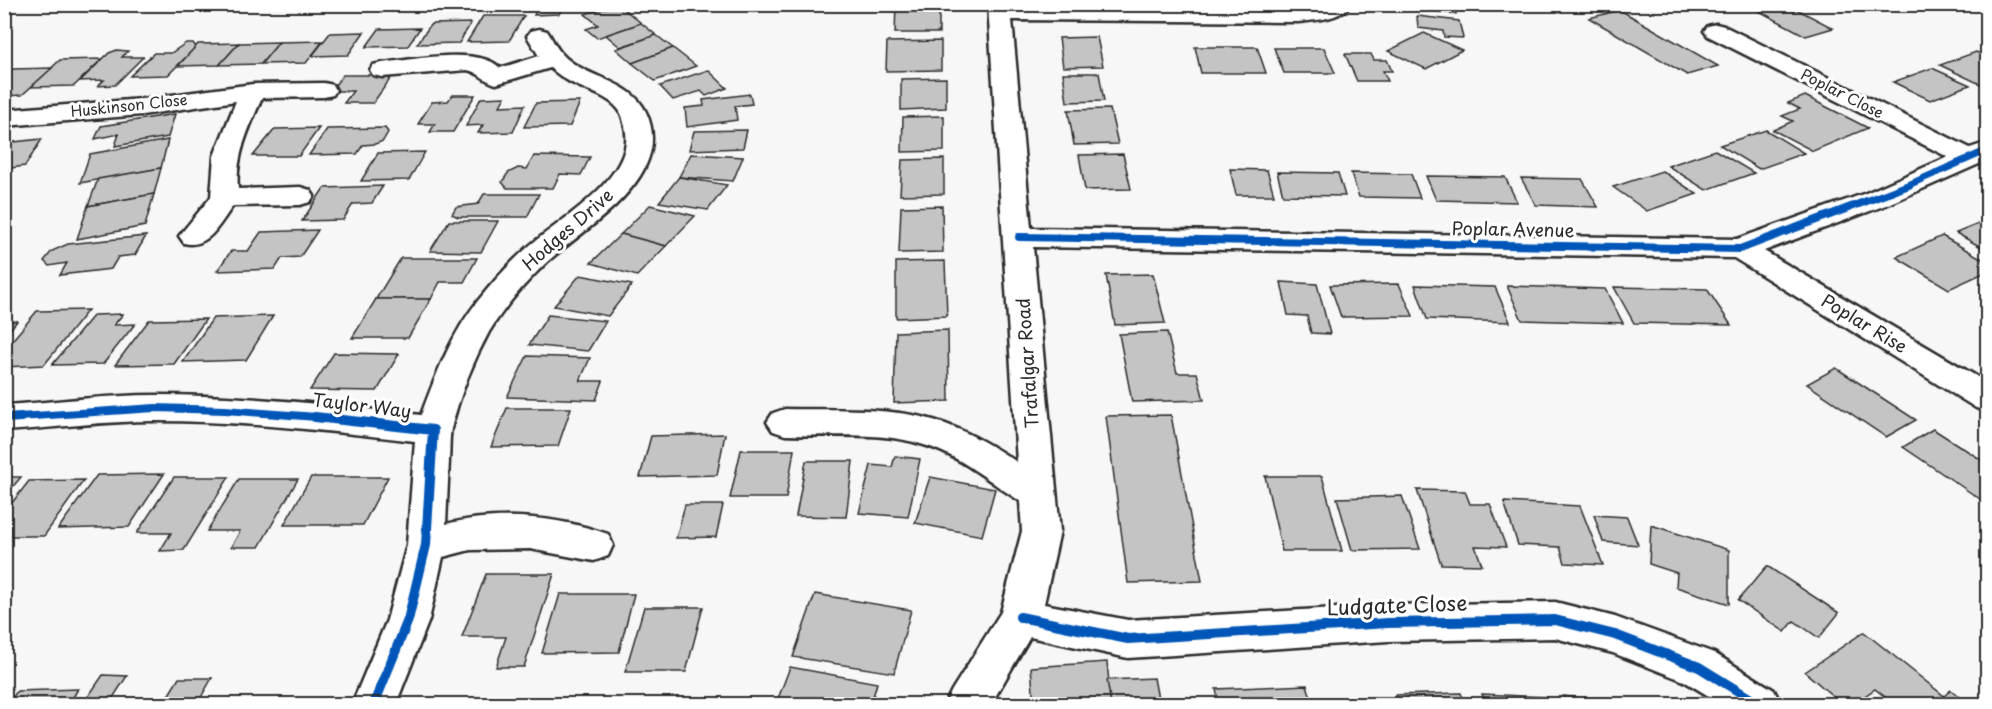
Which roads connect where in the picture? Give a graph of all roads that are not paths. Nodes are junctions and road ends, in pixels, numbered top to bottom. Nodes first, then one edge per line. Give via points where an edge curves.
1 (1340, 4) edge
2 (999, 9) edge
3 (1716, 31) dead end
4 (382, 70) dead end
5 (324, 90) dead end
6 (253, 91) junction
7 (4, 118) edge
8 (1978, 153) edge
9 (300, 196) dead end
10 (225, 198) junction
11 (194, 236) dead end
12 (1019, 237) junction
13 (1740, 249) junction
14 (1988, 399) edge
15 (4, 418) edge
16 (785, 422) dead end
17 (433, 430) junction
18 (1038, 494) junction
19 (426, 544) junction
20 (594, 544) dead end
21 (1020, 617) junction
22 (374, 705) edge
23 (967, 705) edge
24 (1759, 705) edge

1 - 2 street via 1320,13 1298,15
2 - 12 street, Trafalgar Road
3 - 8 street, Poplar Close
4 - 17 street, Hodges Drive via 467,63 484,66 496,76 546,48 577,76 615,95 632,109 642,144 634,165 617,188 538,254 481,320 455,369
5 - 6 street, Huskinson Close
6 - 7 street, Huskinson Close via 142,107
6 - 10 street via 231,139 223,180
8 - 13 street, Poplar Avenue via 1876,199
9 - 10 street
10 - 11 street
12 - 13 street, Poplar Avenue
12 - 18 street, Trafalgar Road
13 - 14 street, Poplar Rise
15 - 17 street, Taylor Way via 153,408 230,410
16 - 18 street via 925,432 974,454
17 - 19 street, Taylor Way
18 - 21 street, Trafalgar Road via 1041,531
19 - 20 street via 470,534 530,533
19 - 22 street, Taylor Way via 408,620
21 - 23 street, Trafalgar Road
21 - 24 street, Ludgate Close via 1128,639 1388,623 1555,620 1615,635 1699,667

